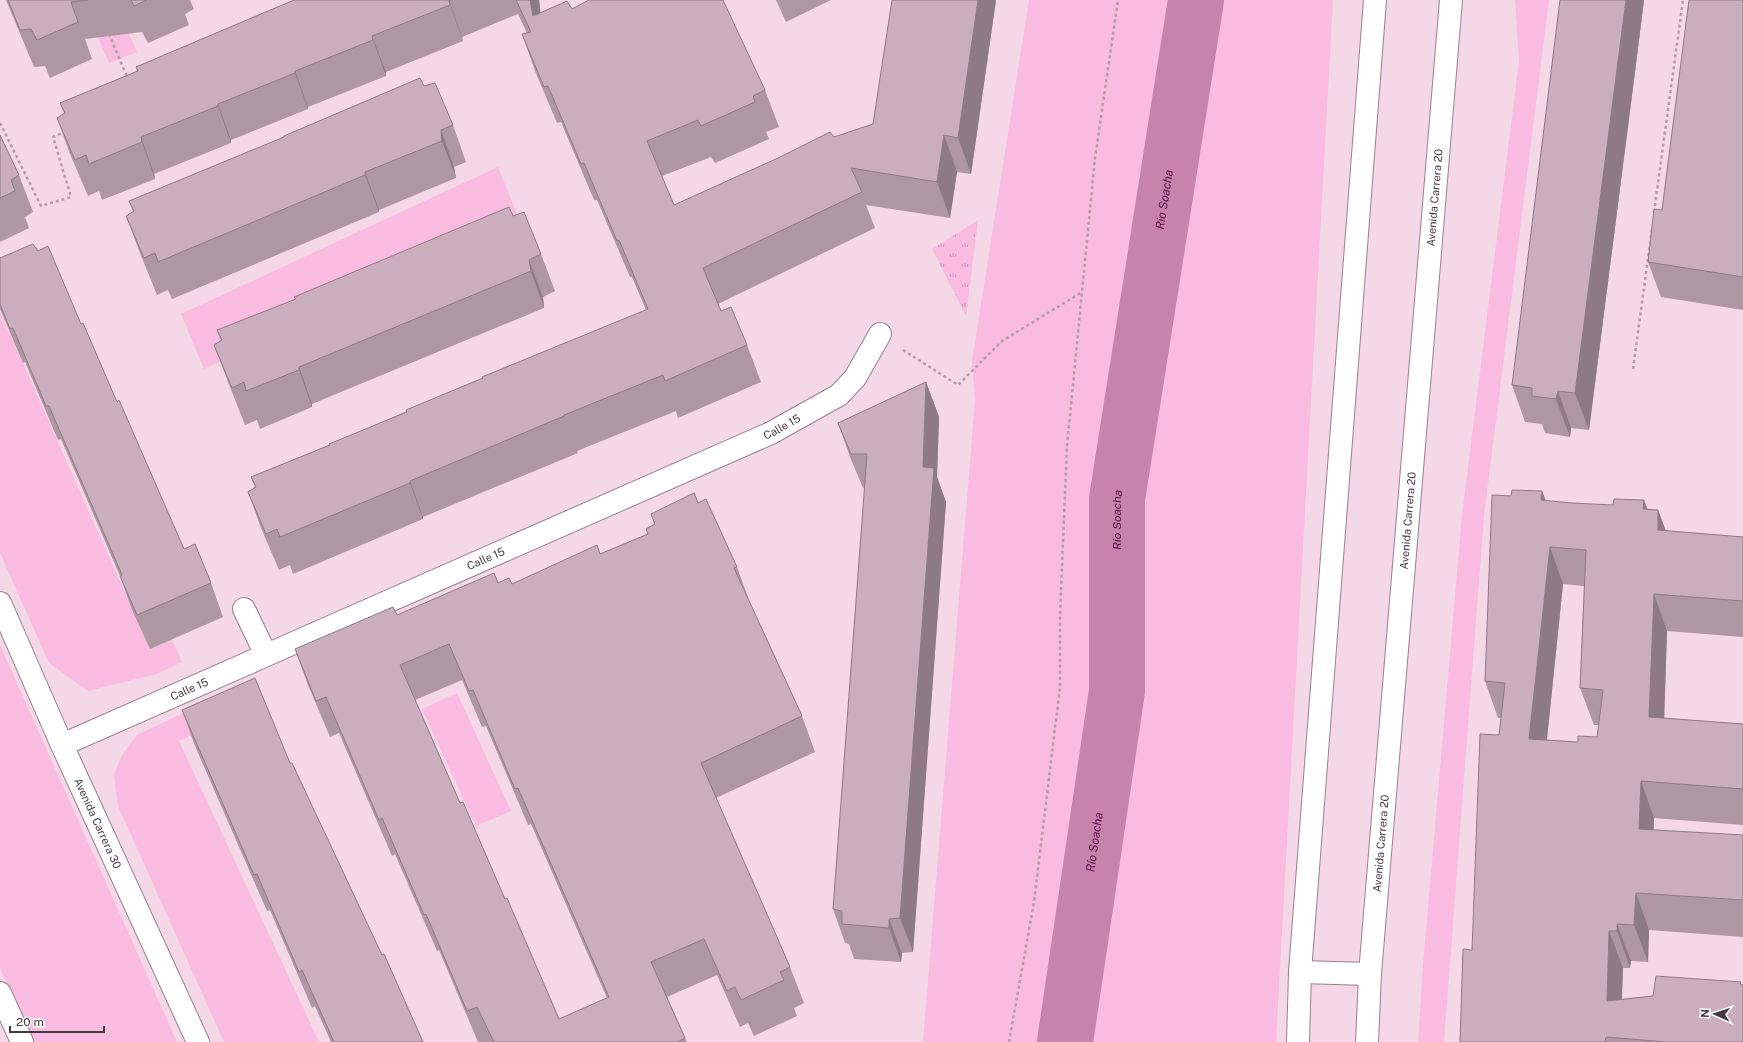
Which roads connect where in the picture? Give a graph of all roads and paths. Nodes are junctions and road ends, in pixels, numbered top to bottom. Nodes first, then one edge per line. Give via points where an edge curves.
1 (1118, 0) edge
2 (1375, 0) edge
3 (1451, 0) edge
4 (1683, 0) edge
5 (107, 29) dead end
6 (129, 82) edge
7 (0, 123) edge
8 (67, 131) edge
9 (1653, 220) edge
10 (1652, 228) edge
11 (1082, 292) junction
12 (880, 334) joint
13 (1633, 369) dead end
14 (0, 603) edge
15 (244, 609) dead end
16 (266, 655) junction
17 (62, 745) junction
18 (1300, 972) junction
19 (1370, 974) junction
20 (0, 993) edge
21 (22, 1042) edge
22 (198, 1042) edge
23 (1009, 1042) edge
24 (1298, 1042) edge
25 (1367, 1042) edge

1 - 11 path via 1095,158
2 - 18 street
3 - 19 street, Avenida Carrera 20
4 - 9 path
5 - 6 path
7 - 8 path via 41,206 71,197 53,137
10 - 13 path
11 - 12 path via 1002,341 958,385
11 - 23 path via 1067,446 1060,614 1060,687 1034,902
12 - 16 street, Calle 15 via 855,378 839,395 771,433
14 - 17 street, Avenida Carrera 30
15 - 16 street
16 - 17 street, Calle 15
17 - 22 street, Avenida Carrera 30
18 - 19 street
18 - 24 street
19 - 25 street, Avenida Carrera 20
20 - 21 street

